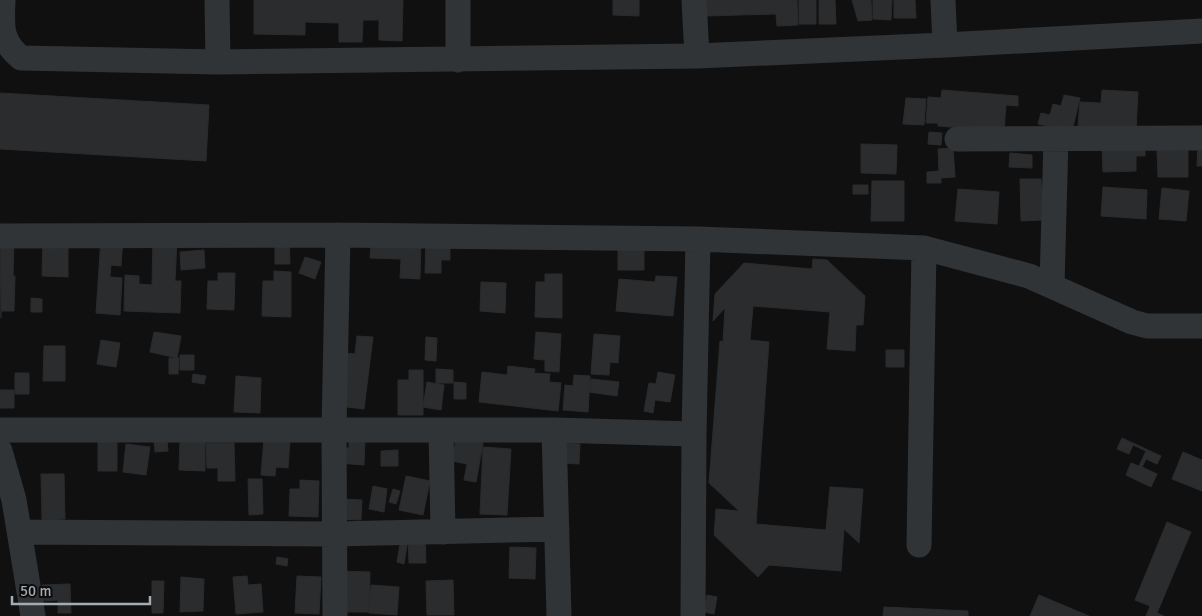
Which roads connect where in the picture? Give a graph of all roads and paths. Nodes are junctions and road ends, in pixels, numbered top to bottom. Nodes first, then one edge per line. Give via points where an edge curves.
1 (3, 0) edge
2 (217, 0) edge
3 (458, 0) edge
4 (694, 0) edge
5 (943, 0) edge
6 (1202, 31) edge
7 (945, 45) junction
8 (697, 56) junction
9 (458, 60) junction
10 (218, 62) junction
11 (1056, 138) junction
12 (1202, 138) edge
13 (957, 139) dead end
14 (338, 235) junction
15 (0, 236) edge
16 (698, 239) junction
17 (924, 248) junction
18 (1052, 286) junction
19 (1202, 326) edge
20 (334, 429) junction
21 (0, 430) edge
22 (441, 430) junction
23 (554, 430) junction
24 (694, 434) junction
25 (0, 451) edge
26 (556, 529) junction
27 (20, 532) junction
28 (443, 532) junction
29 (335, 534) junction
30 (919, 545) dead end
31 (33, 616) edge
32 (335, 616) edge
33 (559, 616) edge
34 (694, 616) edge

1 - 10 street via 4,40 21,58
2 - 10 street
3 - 9 street
4 - 8 street
5 - 7 street
6 - 7 street
7 - 8 street
8 - 9 street
9 - 10 street
11 - 12 street
11 - 13 street
11 - 18 street
14 - 15 street
14 - 16 street
14 - 20 street
16 - 17 street
16 - 24 street
17 - 18 street via 1029,276
17 - 30 street
18 - 19 street via 1132,322 1147,326
20 - 21 street
20 - 22 street
20 - 29 street
22 - 23 street
22 - 28 street
23 - 24 street
23 - 26 street
24 - 34 street
25 - 27 street
26 - 28 street
26 - 33 street
27 - 29 street
27 - 31 street
28 - 29 street
29 - 32 street

